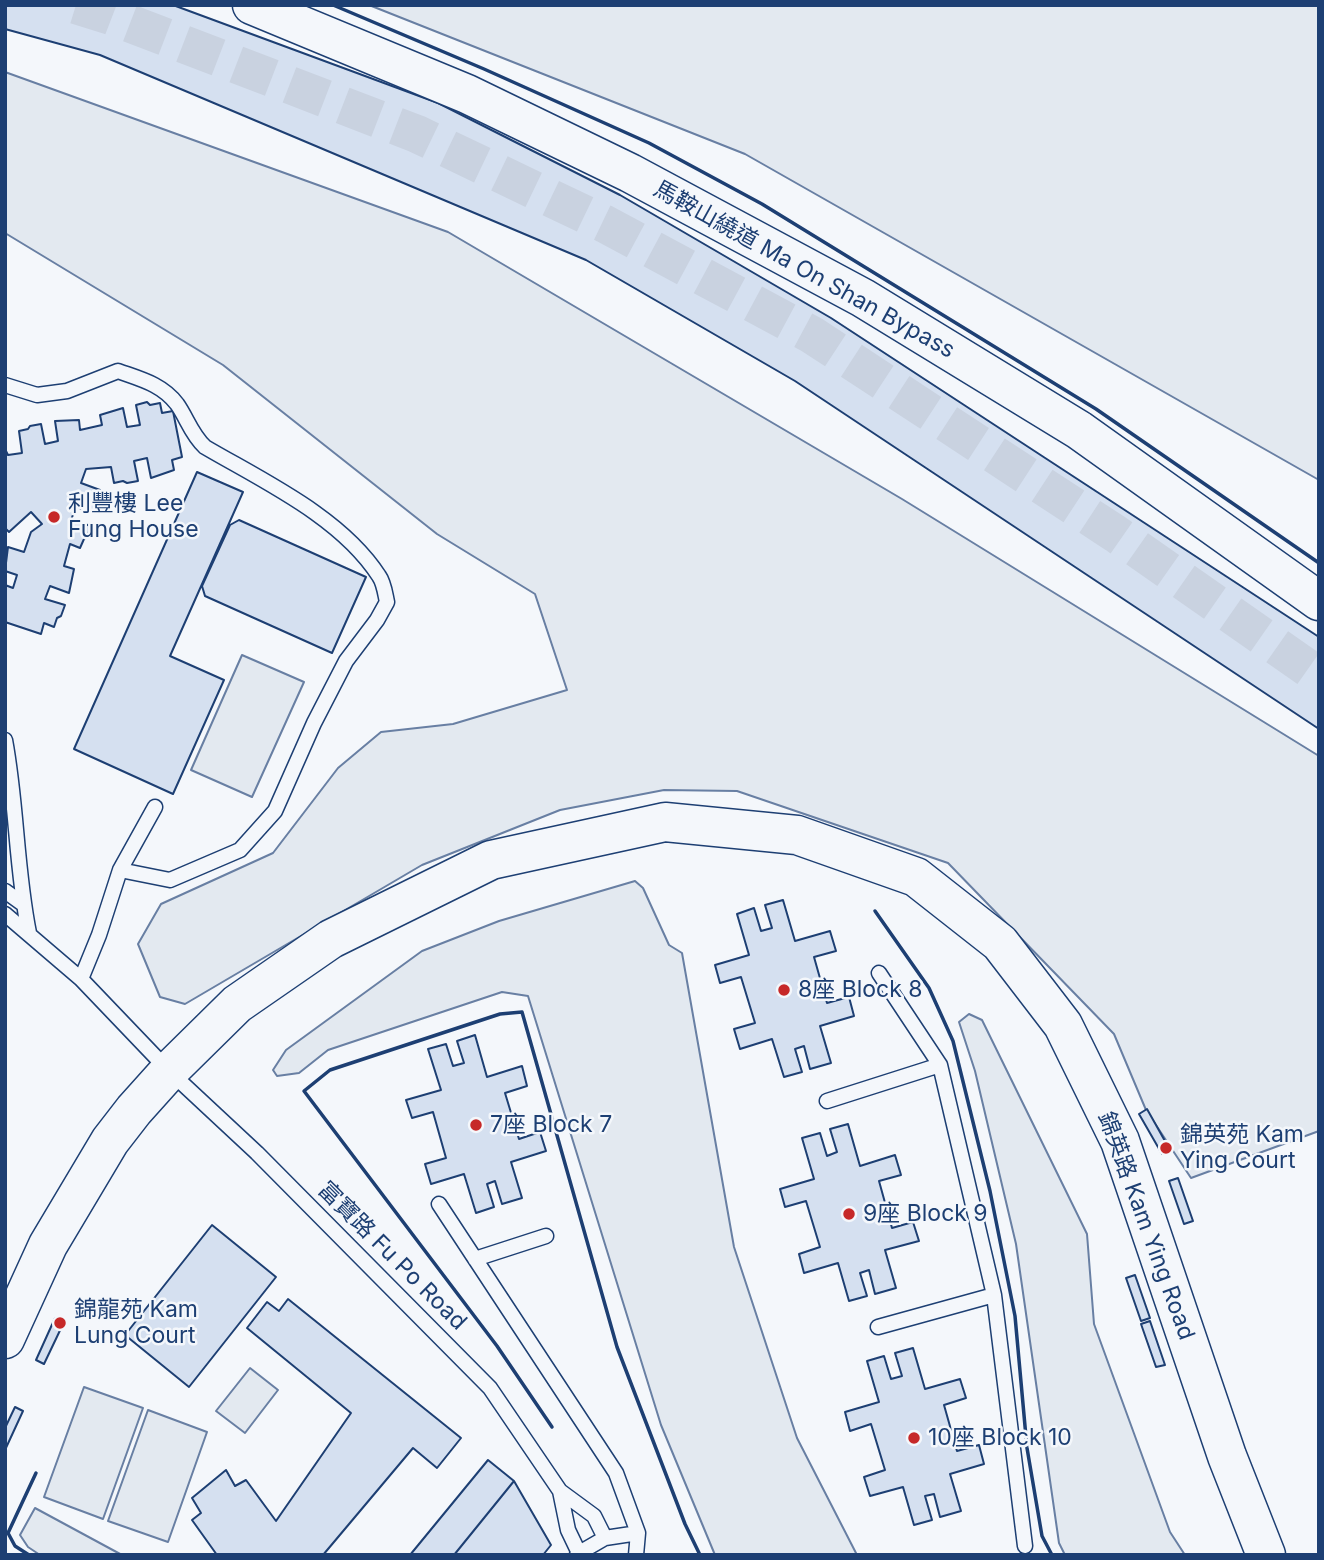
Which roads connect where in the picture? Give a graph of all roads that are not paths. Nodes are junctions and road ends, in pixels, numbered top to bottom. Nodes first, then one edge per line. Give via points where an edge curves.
1 (252, 5) edge
2 (5, 385) edge
3 (1319, 601) edge
4 (5, 740) edge
5 (8, 766) edge
6 (155, 807) dead end
7 (10, 809) edge
8 (120, 870) junction
9 (5, 891) edge
10 (23, 904) junction
11 (5, 914) edge
12 (29, 933) junction
13 (879, 973) dead end
14 (80, 979) junction
15 (940, 1065) junction
16 (169, 1072) junction
17 (827, 1101) dead end
18 (439, 1204) dead end
19 (546, 1237) dead end
20 (475, 1259) junction
21 (994, 1295) junction
22 (878, 1327) dead end
23 (5, 1339) edge
24 (560, 1491) junction
25 (638, 1533) junction
26 (605, 1538) junction
27 (1025, 1546) dead end
28 (578, 1554) edge
29 (636, 1555) edge
30 (1266, 1555) edge

1 - 3 street, 馬鞍山繞道 Ma On Shan Bypass via 467,94 630,173 863,298 1079,430
2 - 8 lane via 47,394 118,371 158,385 177,404 205,447 349,539 381,578 387,602 345,661 275,811 240,850 170,880
4 - 5 lane
5 - 7 lane
6 - 8 lane
7 - 10 lane
8 - 14 lane
9 - 10 lane
10 - 12 lane
11 - 12 lane, 富寶路 Fu Po Road
12 - 14 lane, 富寶路 Fu Po Road
13 - 15 lane
14 - 16 lane, 富寶路 Fu Po Road
15 - 17 lane
15 - 21 lane
16 - 23 street, 錦英路 Kam Ying Road via 110,1141 45,1249
16 - 24 lane, 富寶路 Fu Po Road via 257,1153 490,1388
16 - 30 street, 錦英路 Kam Ying Road via 237,1004 331,939 491,860 664,822 797,835 916,877 1000,943 1063,1025 1120,1141 1227,1456
18 - 20 lane
19 - 20 lane
20 - 25 lane via 616,1474
21 - 22 lane
21 - 27 lane
24 - 26 lane, 富寶路 Fu Po Road via 594,1516
24 - 28 lane, 富寶路 Fu Po Road
25 - 26 lane
25 - 29 lane
26 - 28 lane

